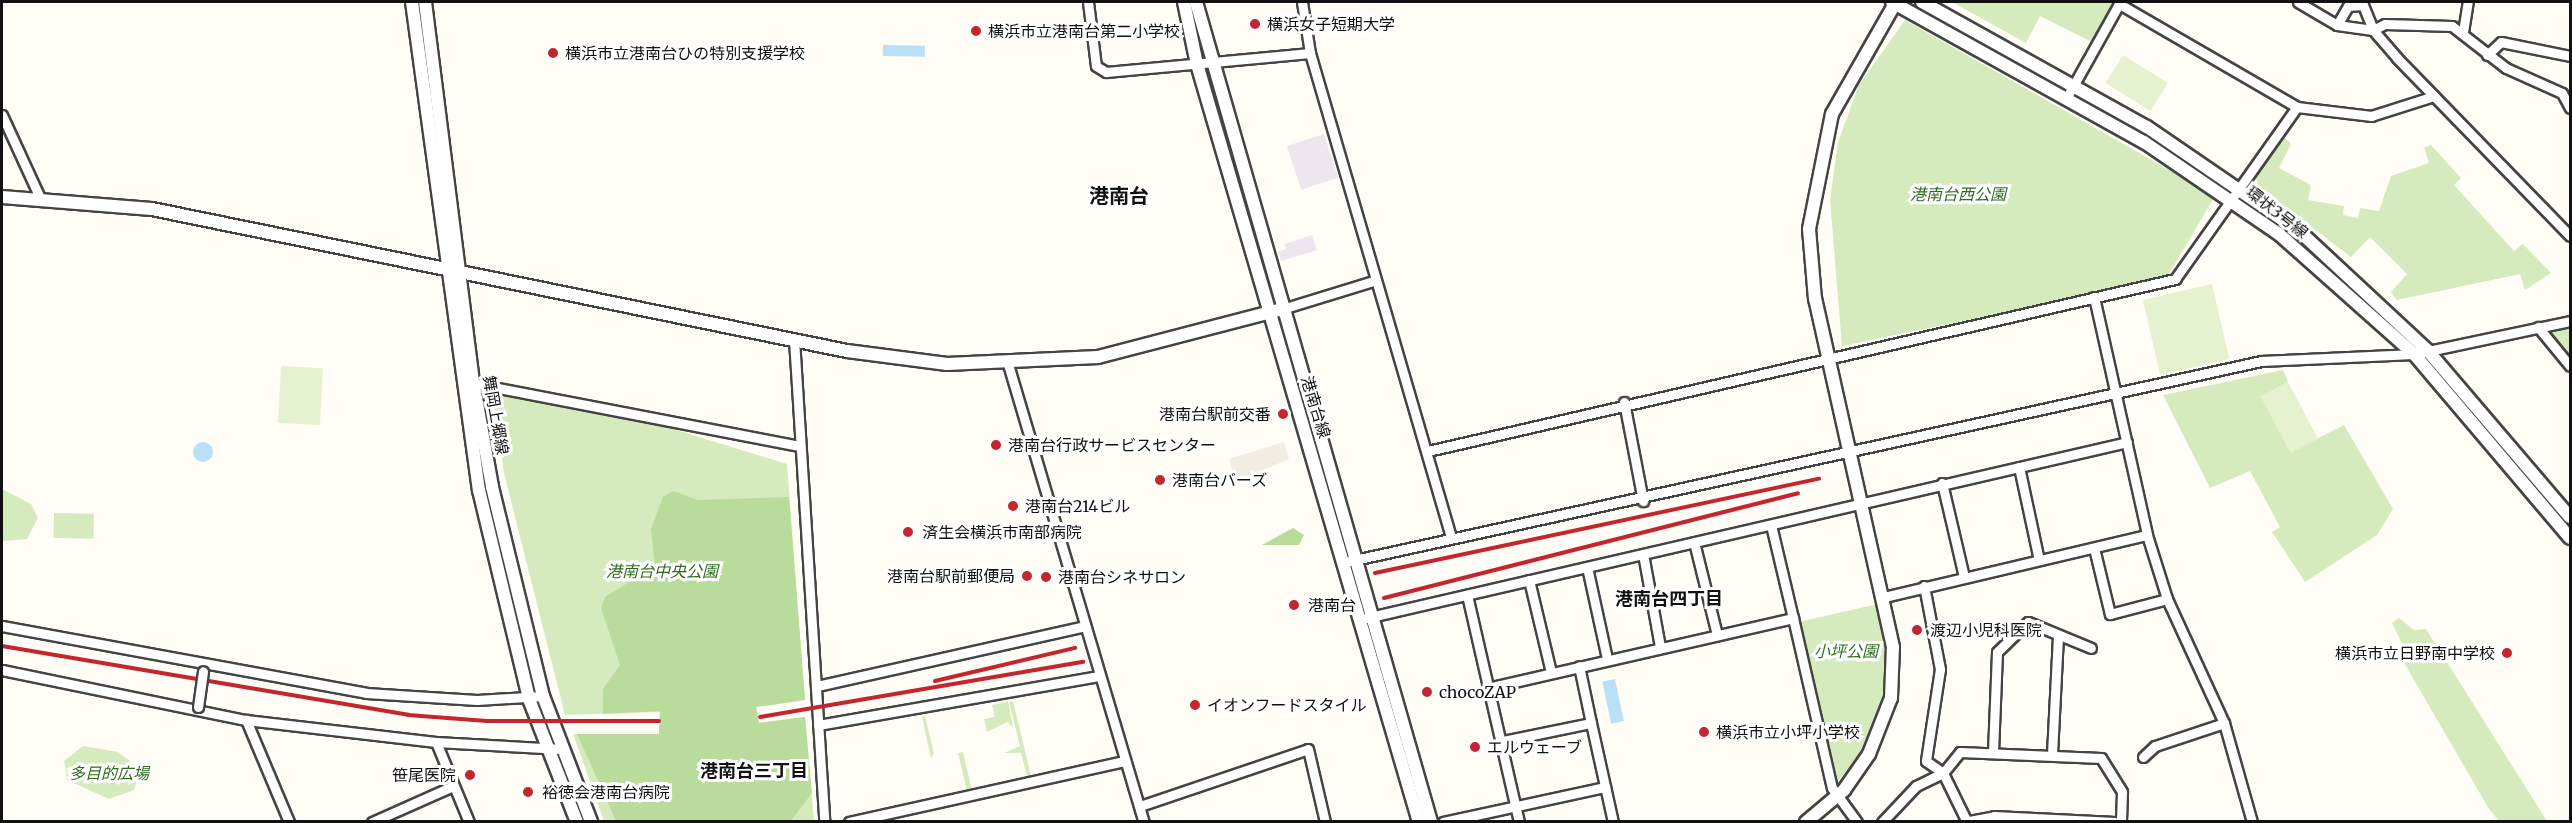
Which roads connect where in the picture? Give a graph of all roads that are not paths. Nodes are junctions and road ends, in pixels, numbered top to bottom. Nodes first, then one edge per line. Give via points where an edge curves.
1 (412, 2) edge
2 (425, 2) edge
3 (1088, 2) edge
4 (1184, 2) edge
5 (1196, 2) edge
6 (1302, 2) edge
7 (1894, 2) edge
8 (1922, 2) edge
9 (2298, 2) edge
10 (2468, 2) edge
11 (2120, 3) edge
12 (2347, 4) edge
13 (2337, 25) junction
14 (2373, 30) junction
15 (2463, 32) junction
16 (1310, 53) junction
17 (2487, 55) junction
18 (2571, 56) edge
19 (1204, 64) junction
20 (2069, 91) junction
21 (2434, 96) junction
22 (2297, 107) junction
23 (2571, 108) edge
24 (2, 115) edge
25 (2241, 188) junction
26 (2, 197) edge
27 (40, 198) junction
28 (2233, 198) junction
29 (2571, 236) edge
30 (448, 270) junction
31 (463, 274) junction
32 (1376, 280) junction
33 (2094, 297) junction
34 (1276, 311) junction
35 (2571, 321) edge
36 (2538, 327) junction
37 (794, 339) junction
38 (2428, 351) junction
39 (2414, 354) junction
40 (1827, 358) junction
41 (1008, 364) junction
42 (2571, 366) edge
43 (467, 382) junction
44 (2117, 394) junction
45 (1624, 402) junction
46 (2127, 442) junction
47 (800, 446) junction
48 (1850, 449) junction
49 (1428, 451) junction
50 (2019, 467) junction
51 (1942, 483) junction
52 (1643, 501) junction
53 (1862, 503) junction
54 (2571, 518) edge
55 (1771, 525) junction
56 (2147, 535) junction
57 (1451, 537) junction
58 (2571, 537) edge
59 (1694, 542) junction
60 (2094, 548) junction
61 (1643, 554) junction
62 (1358, 559) junction
63 (2039, 560) junction
64 (1345, 562) junction
65 (1587, 567) junction
66 (1964, 577) junction
67 (1529, 580) junction
68 (1924, 586) junction
69 (1467, 595) junction
70 (1884, 597) junction
71 (2167, 599) junction
72 (1374, 616) junction
73 (1792, 618) junction
74 (1361, 619) junction
75 (2, 626) edge
76 (1085, 626) junction
77 (2058, 635) junction
78 (1717, 636) junction
79 (1660, 648) junction
80 (2091, 648) dead end
81 (1607, 659) junction
82 (1580, 666) junction
83 (204, 667) junction
84 (2, 670) edge
85 (1551, 672) junction
86 (1100, 676) junction
87 (817, 686) junction
88 (1492, 687) junction
89 (543, 696) junction
90 (529, 699) junction
91 (198, 707) junction
92 (246, 720) junction
93 (1591, 723) junction
94 (2224, 723) junction
95 (818, 724) junction
96 (1503, 741) junction
97 (436, 742) junction
98 (562, 749) junction
99 (549, 751) junction
100 (1993, 752) junction
101 (2052, 754) junction
102 (2143, 757) dead end
103 (1125, 761) junction
104 (1943, 773) junction
105 (453, 786) junction
106 (1605, 787) junction
107 (1836, 798) junction
108 (1518, 805) junction
109 (1140, 806) junction
110 (1965, 821) edge
111 (290, 822) edge
112 (372, 822) edge
113 (469, 822) edge
114 (577, 822) edge
115 (591, 822) edge
116 (824, 822) edge
117 (849, 822) edge
118 (1144, 822) edge
119 (1325, 822) edge
120 (1419, 822) edge
121 (1431, 822) edge
122 (1443, 822) edge
123 (1519, 822) edge
124 (1613, 822) edge
125 (1806, 822) edge
126 (1857, 822) edge
127 (1882, 822) edge
128 (2115, 822) edge
129 (2121, 822) edge
130 (2252, 822) edge

1 - 30 street, 舞岡上郷線
2 - 31 street, 舞岡上郷線
3 - 19 street via 1096,66 1106,72
4 - 19 street, 港南台線
5 - 19 street, 港南台線
6 - 16 street
7 - 20 street, 環状3号線
7 - 40 street via 1832,114 1819,168 1809,229
8 - 20 street, 環状3号線
9 - 13 street
10 - 15 street
11 - 20 street
11 - 22 street
12 - 13 street
12 - 14 street via 2363,5
13 - 14 street
14 - 15 street via 2385,24 2452,26
14 - 21 street
15 - 17 street
16 - 19 street
16 - 32 street
17 - 18 street via 2501,42
17 - 23 street via 2562,93
19 - 34 street, 港南台線
20 - 25 street, 環状3号線
20 - 28 street, 環状3号線
21 - 22 street via 2371,116
21 - 29 street
22 - 25 street
24 - 27 street
25 - 28 street
25 - 38 street, 環状3号線 via 2367,290
26 - 27 street
27 - 30 street via 152,209
28 - 33 street via 2175,279
28 - 39 street, 環状3号線 via 2325,272
30 - 31 street
30 - 43 street, 舞岡上郷線
31 - 37 street
31 - 43 street, 舞岡上郷線
32 - 34 street
32 - 49 street
33 - 40 street
33 - 44 street
34 - 41 street via 1134,350
34 - 62 street, 港南台線
34 - 64 street, 港南台線
35 - 36 street
36 - 38 street
36 - 42 street
37 - 41 street via 896,359
37 - 47 street
38 - 39 street
38 - 54 street, 環状3号線
39 - 44 street via 2261,361
39 - 58 street, 環状3号線
40 - 45 street
40 - 48 street
41 - 76 street
43 - 47 street
43 - 89 street, 舞岡上郷線 via 512,583
43 - 90 street, 舞岡上郷線 via 479,490
44 - 46 street
44 - 48 street
45 - 49 street
45 - 52 street
46 - 50 street
46 - 56 street
47 - 87 street
48 - 52 street
48 - 53 street
49 - 57 street
50 - 51 street
50 - 63 street
51 - 53 street
51 - 66 street
52 - 57 street
53 - 55 street
53 - 70 street
55 - 59 street
55 - 73 street
56 - 60 street
56 - 71 street
57 - 62 street
59 - 61 street
59 - 78 street
60 - 63 street
60 - 71 street via 2110,614
61 - 65 street
61 - 79 street
62 - 64 street
62 - 72 street, 港南台線
63 - 66 street
64 - 74 street, 港南台線
65 - 67 street
65 - 81 street
66 - 68 street
67 - 69 street
67 - 85 street
68 - 70 street
68 - 104 street via 1941,669 1926,760
69 - 72 street
69 - 88 street
70 - 107 street via 1893,647 1891,699 1869,754
71 - 94 street
72 - 74 street
72 - 121 street, 港南台線
73 - 78 street
73 - 107 street
74 - 120 street, 港南台線
75 - 83 street
76 - 86 street
76 - 87 street
77 - 80 street
77 - 100 street via 2028,621 1997,652
77 - 101 street
78 - 79 street
79 - 81 street
81 - 82 street
82 - 85 street
82 - 93 street
83 - 90 street via 366,693
83 - 91 street, bridge
84 - 91 street
85 - 88 street
86 - 95 street
86 - 103 street
87 - 95 street
88 - 96 street
89 - 90 street
89 - 98 street, 舞岡上郷線
90 - 99 street, 舞岡上郷線
91 - 92 street
92 - 97 street
92 - 111 street
93 - 96 street
93 - 106 street
94 - 102 street via 2155,746
94 - 130 street
95 - 116 street
96 - 108 street
97 - 99 street
97 - 105 street
98 - 99 street
98 - 115 street, 舞岡上郷線
99 - 114 street, 舞岡上郷線
100 - 101 street
100 - 104 street via 1960,752
101 - 129 street via 2101,758 2122,792
103 - 109 street
103 - 117 street
104 - 110 street
104 - 127 street via 1916,786
105 - 112 street
105 - 113 street
106 - 108 street
106 - 124 street
107 - 125 street
107 - 126 street
108 - 122 street
108 - 123 street
109 - 118 street
109 - 119 street via 1308,749
110 - 128 street via 1994,816

